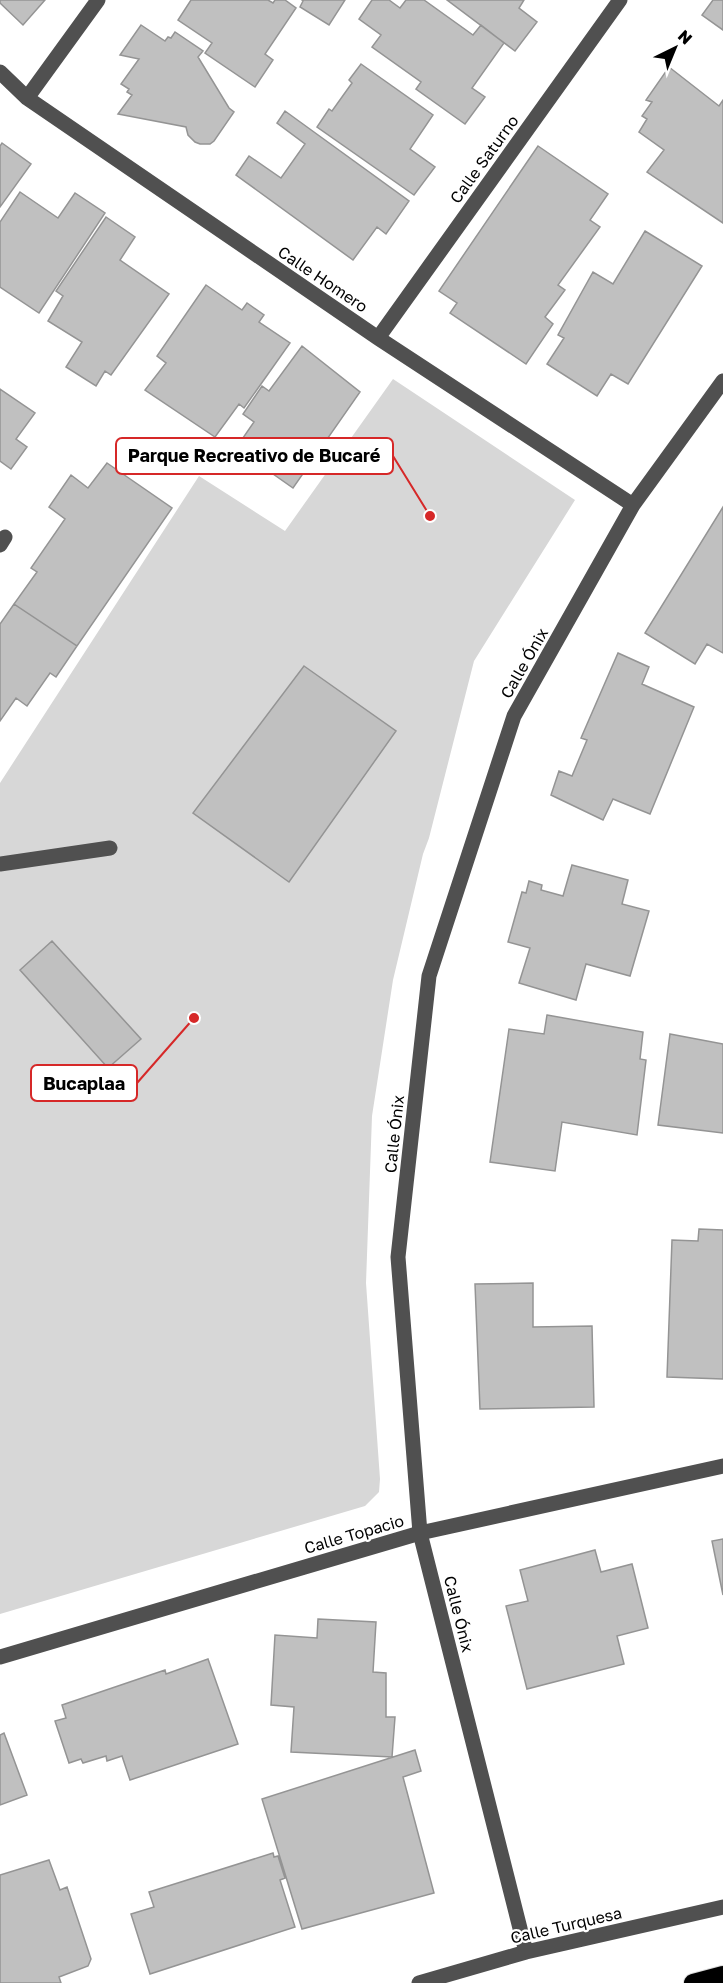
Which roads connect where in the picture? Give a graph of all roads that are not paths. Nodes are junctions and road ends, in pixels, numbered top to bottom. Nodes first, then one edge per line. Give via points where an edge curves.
1 (98, 0) edge
2 (620, 0) edge
3 (0, 72) edge
4 (27, 98) junction
5 (378, 338) junction
6 (723, 381) edge
7 (633, 505) junction
8 (110, 848) dead end
9 (0, 864) edge
10 (723, 1466) edge
11 (420, 1533) junction
12 (0, 1657) edge
13 (723, 1907) edge
14 (526, 1952) junction
15 (723, 1975) edge
16 (419, 1983) edge
17 (693, 1983) edge

1 - 4 street
2 - 5 street, Calle Saturno
3 - 4 street, Calle Homero
4 - 5 street, Calle Homero
5 - 7 street, Calle Homero
6 - 7 street, Calle Ónix
7 - 11 street, Calle Ónix via 514,716 429,976 398,1257
8 - 9 street
10 - 11 street, Calle Topacio
11 - 12 street, Calle Topacio
11 - 14 street, Calle Ónix
13 - 14 street, Calle Turquesa
14 - 16 street, Calle Turquesa
15 - 17 highway

